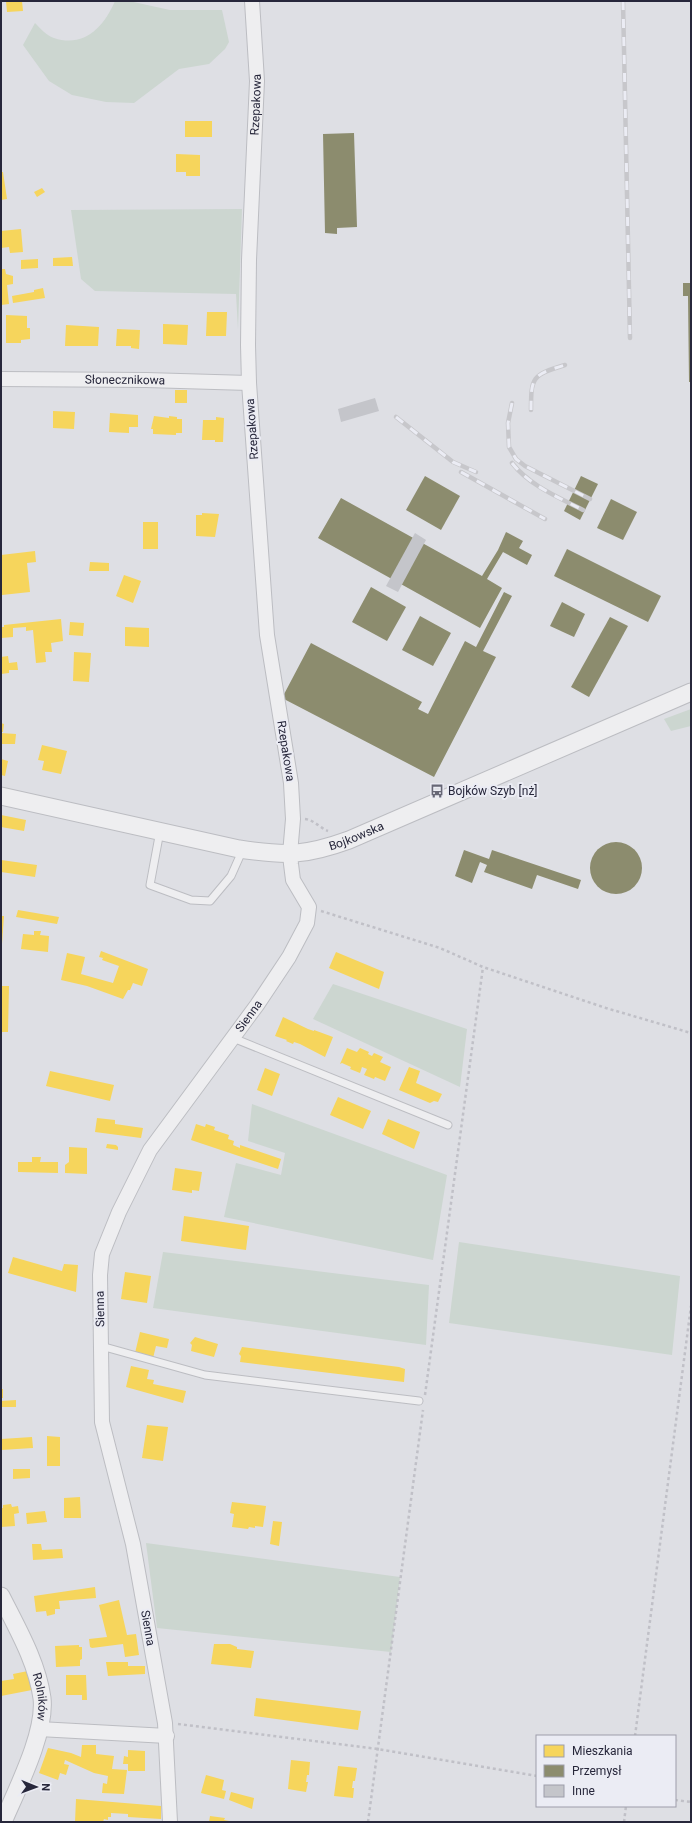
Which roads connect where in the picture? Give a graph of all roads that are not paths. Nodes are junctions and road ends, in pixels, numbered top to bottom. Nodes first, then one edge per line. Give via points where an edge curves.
1 (252, 1) edge
2 (1, 379) edge
3 (249, 383) junction
4 (691, 692) edge
5 (1, 796) edge
6 (160, 830) junction
7 (243, 849) junction
8 (290, 854) junction
9 (233, 1038) junction
10 (448, 1125) dead end
11 (101, 1346) junction
12 (419, 1401) dead end
13 (1, 1596) edge
14 (39, 1729) junction
15 (166, 1730) junction
16 (3, 1822) edge
17 (170, 1822) edge

1 - 3 street, Rzepakowa via 257,81 249,275
2 - 3 street, Słonecznikowa
3 - 8 street, Rzepakowa via 267,635 291,783 293,819
4 - 8 street, Bojkowska via 349,840 320,850
5 - 6 street, Bojkowska
6 - 7 street, Bojkowska
6 - 7 lane via 150,885 191,900 210,901 231,876
7 - 8 street, Bojkowska
8 - 9 street, Sienna via 293,880 309,907 307,923 289,957
9 - 10 lane
9 - 11 street, Sienna via 150,1150 119,1212 102,1254
11 - 12 lane via 205,1375
11 - 15 street, Sienna via 102,1422 133,1544
13 - 14 street, Rolników via 35,1668 42,1698
14 - 15 street
14 - 16 street, Rolników
15 - 17 street, Sienna

